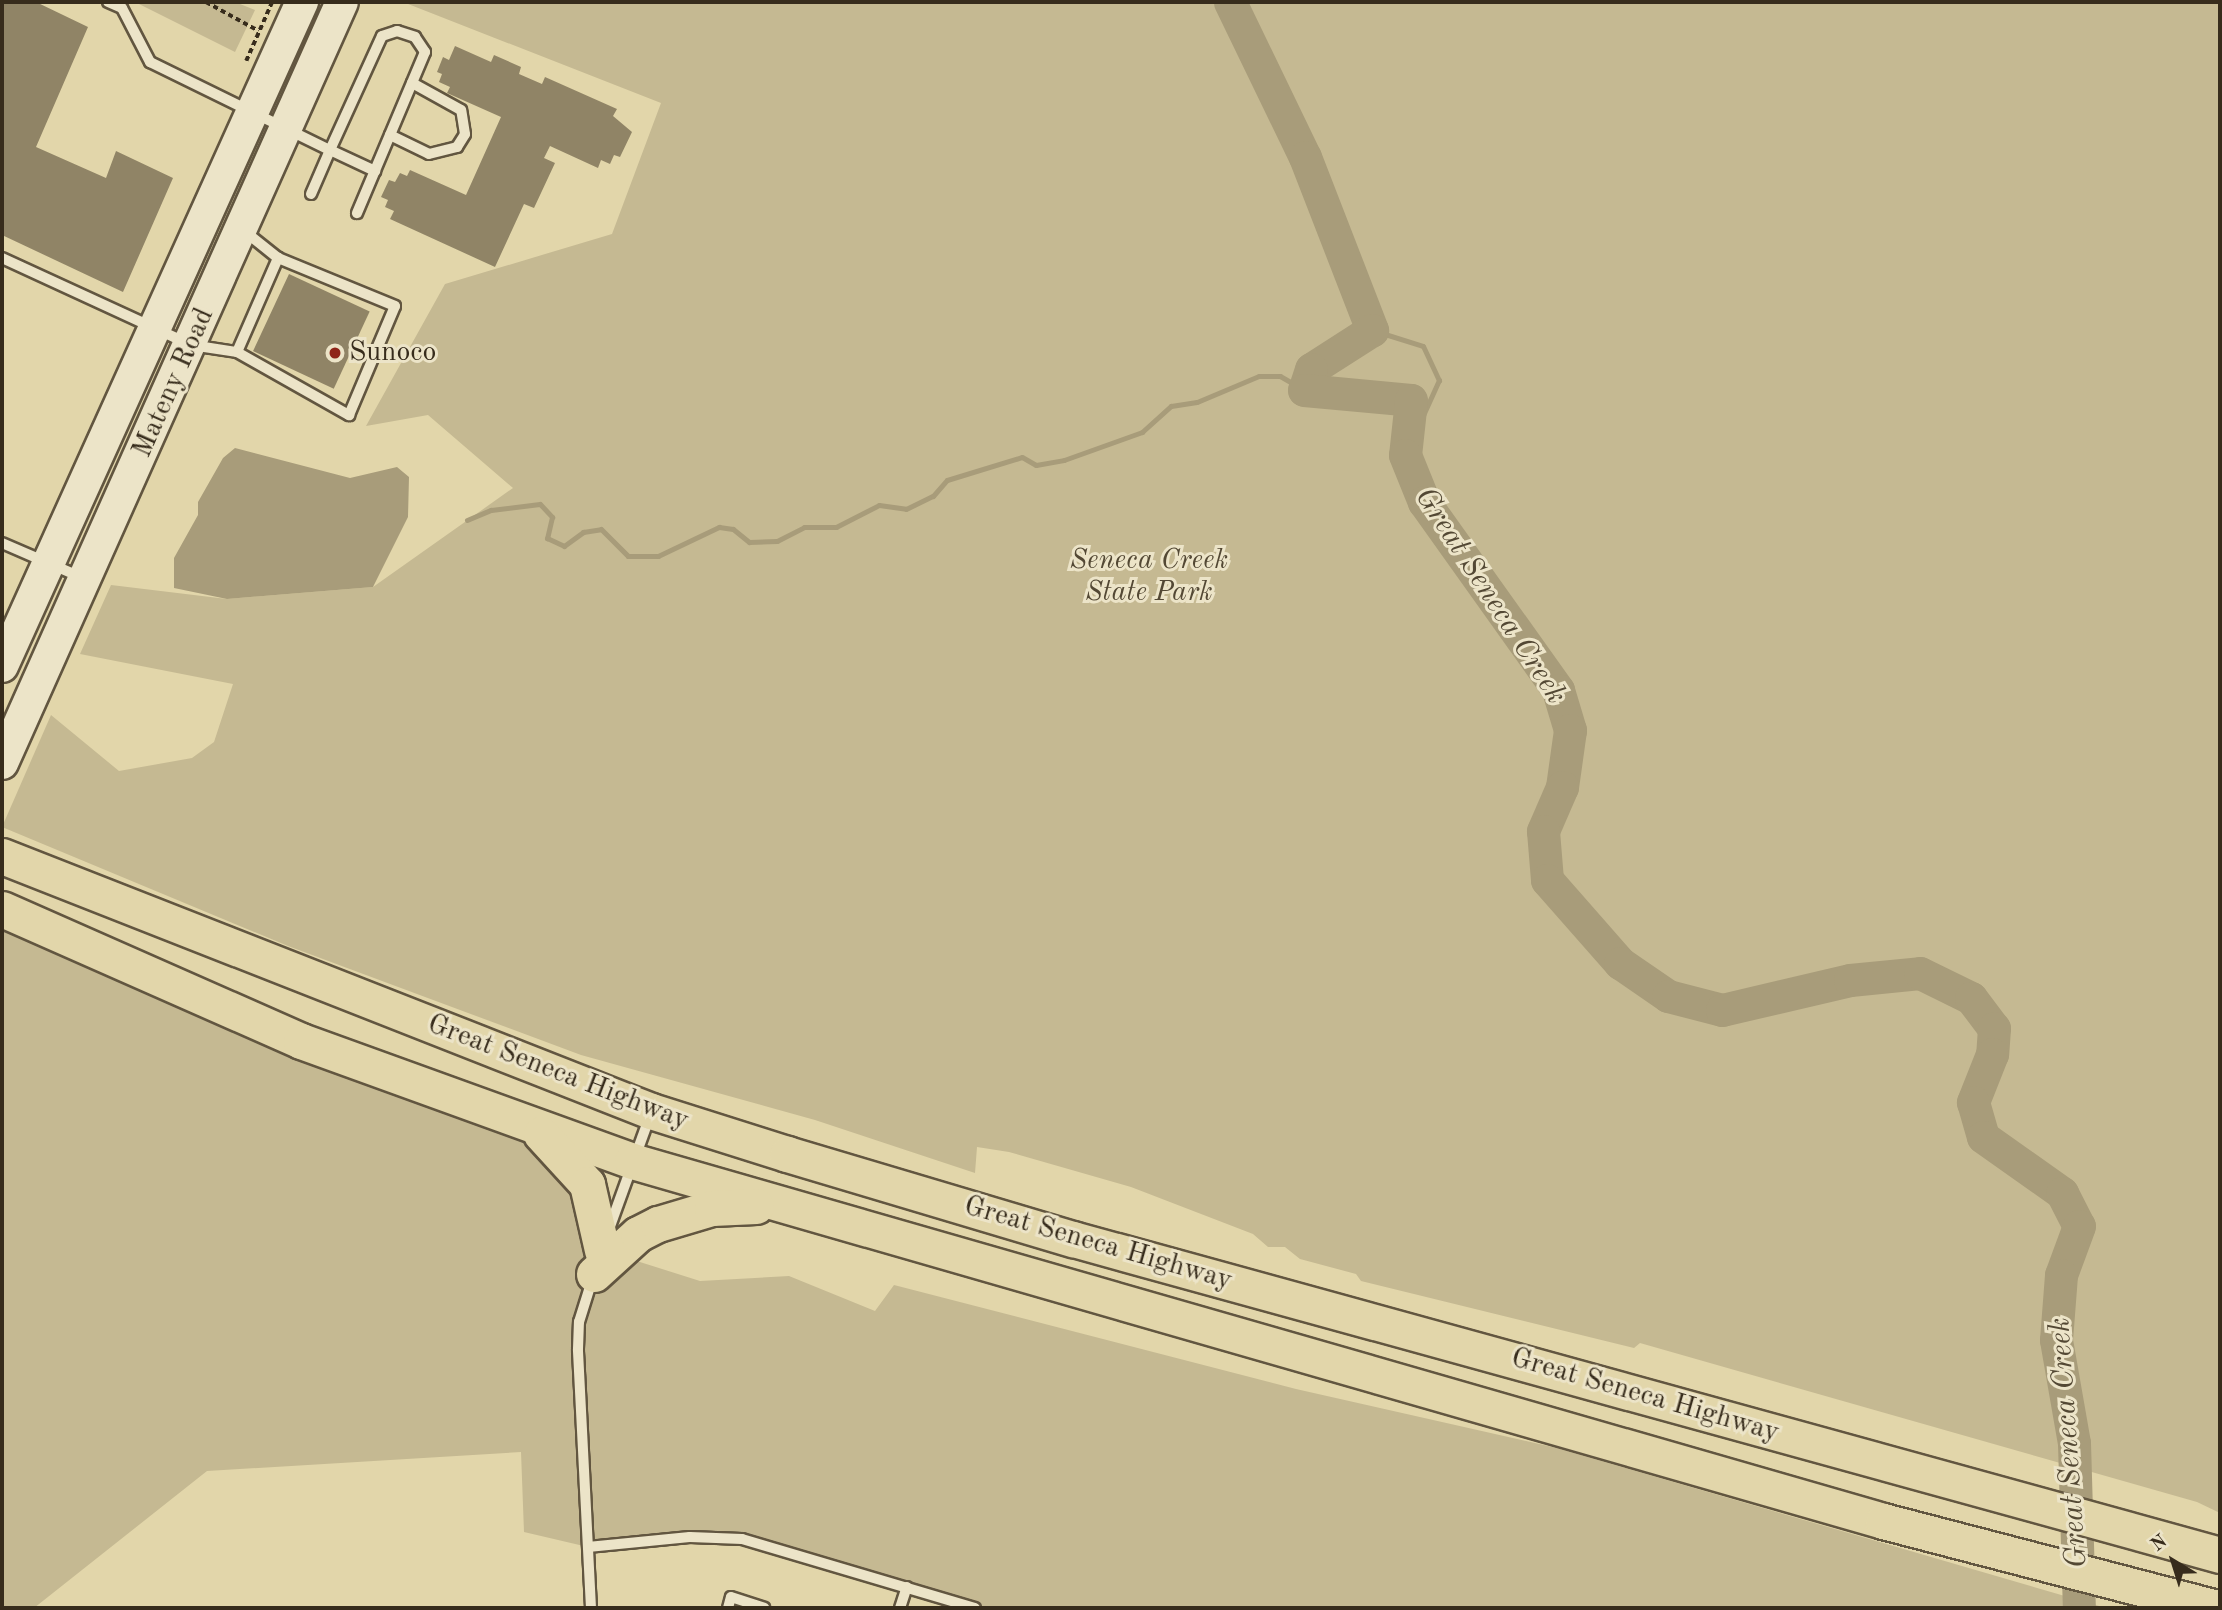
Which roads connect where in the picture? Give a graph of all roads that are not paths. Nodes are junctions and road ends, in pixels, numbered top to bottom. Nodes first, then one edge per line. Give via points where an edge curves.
1 (108, 2) edge
2 (302, 2) edge
3 (342, 2) edge
4 (412, 83) junction
5 (254, 111) junction
6 (286, 131) junction
7 (390, 135) junction
8 (330, 150) junction
9 (375, 171) junction
10 (311, 194) dead end
11 (357, 214) dead end
12 (242, 230) junction
13 (2, 258) edge
14 (278, 258) junction
15 (156, 327) junction
16 (191, 345) junction
17 (237, 352) junction
18 (2, 542) edge
19 (48, 563) junction
20 (86, 579) junction
21 (2, 666) edge
22 (2, 762) edge
23 (2, 856) edge
24 (2, 909) edge
25 (652, 1111) junction
26 (529, 1125) junction
27 (632, 1161) junction
28 (782, 1205) junction
29 (598, 1262) junction
30 (588, 1546) junction
31 (2220, 1555) edge
32 (907, 1587) junction
33 (591, 1608) edge
34 (728, 1608) edge
35 (764, 1608) edge
36 (900, 1608) edge
37 (975, 1608) edge
38 (2218, 1608) edge

1 - 5 lane via 122,8 150,62
2 - 5 street, Mateny Road
3 - 6 street, Mateny Road
4 - 7 lane
4 - 7 lane via 461,110 465,134 457,147 436,154
4 - 8 lane via 425,52 415,37 390,31 382,36
5 - 6 lane
5 - 15 street, Mateny Road
6 - 8 lane
6 - 12 street, Mateny Road
7 - 9 lane
8 - 9 lane
8 - 10 lane
9 - 11 lane
12 - 14 lane
12 - 16 street, Mateny Road
13 - 15 lane
14 - 17 lane
14 - 17 lane via 395,306 349,415
15 - 16 lane
15 - 19 street, Mateny Road
16 - 17 lane
16 - 20 street, Mateny Road
18 - 19 lane
19 - 20 lane
19 - 21 street, Mateny Road
20 - 22 street, Mateny Road
23 - 25 main road, Great Seneca Highway
24 - 26 main road, Great Seneca Highway via 301,1041
25 - 27 lane
25 - 31 main road, Great Seneca Highway via 1073,1239
26 - 27 main road, Great Seneca Highway
26 - 29 main road via 551,1141 587,1184
27 - 28 main road, Great Seneca Highway
27 - 29 lane
28 - 29 main road via 681,1214 638,1234
28 - 38 main road, Great Seneca Highway via 1952,1539
29 - 30 lane via 579,1322 578,1349
30 - 32 lane via 690,1537 743,1539
30 - 33 lane
32 - 36 lane
32 - 37 lane
34 - 35 lane via 732,1597

